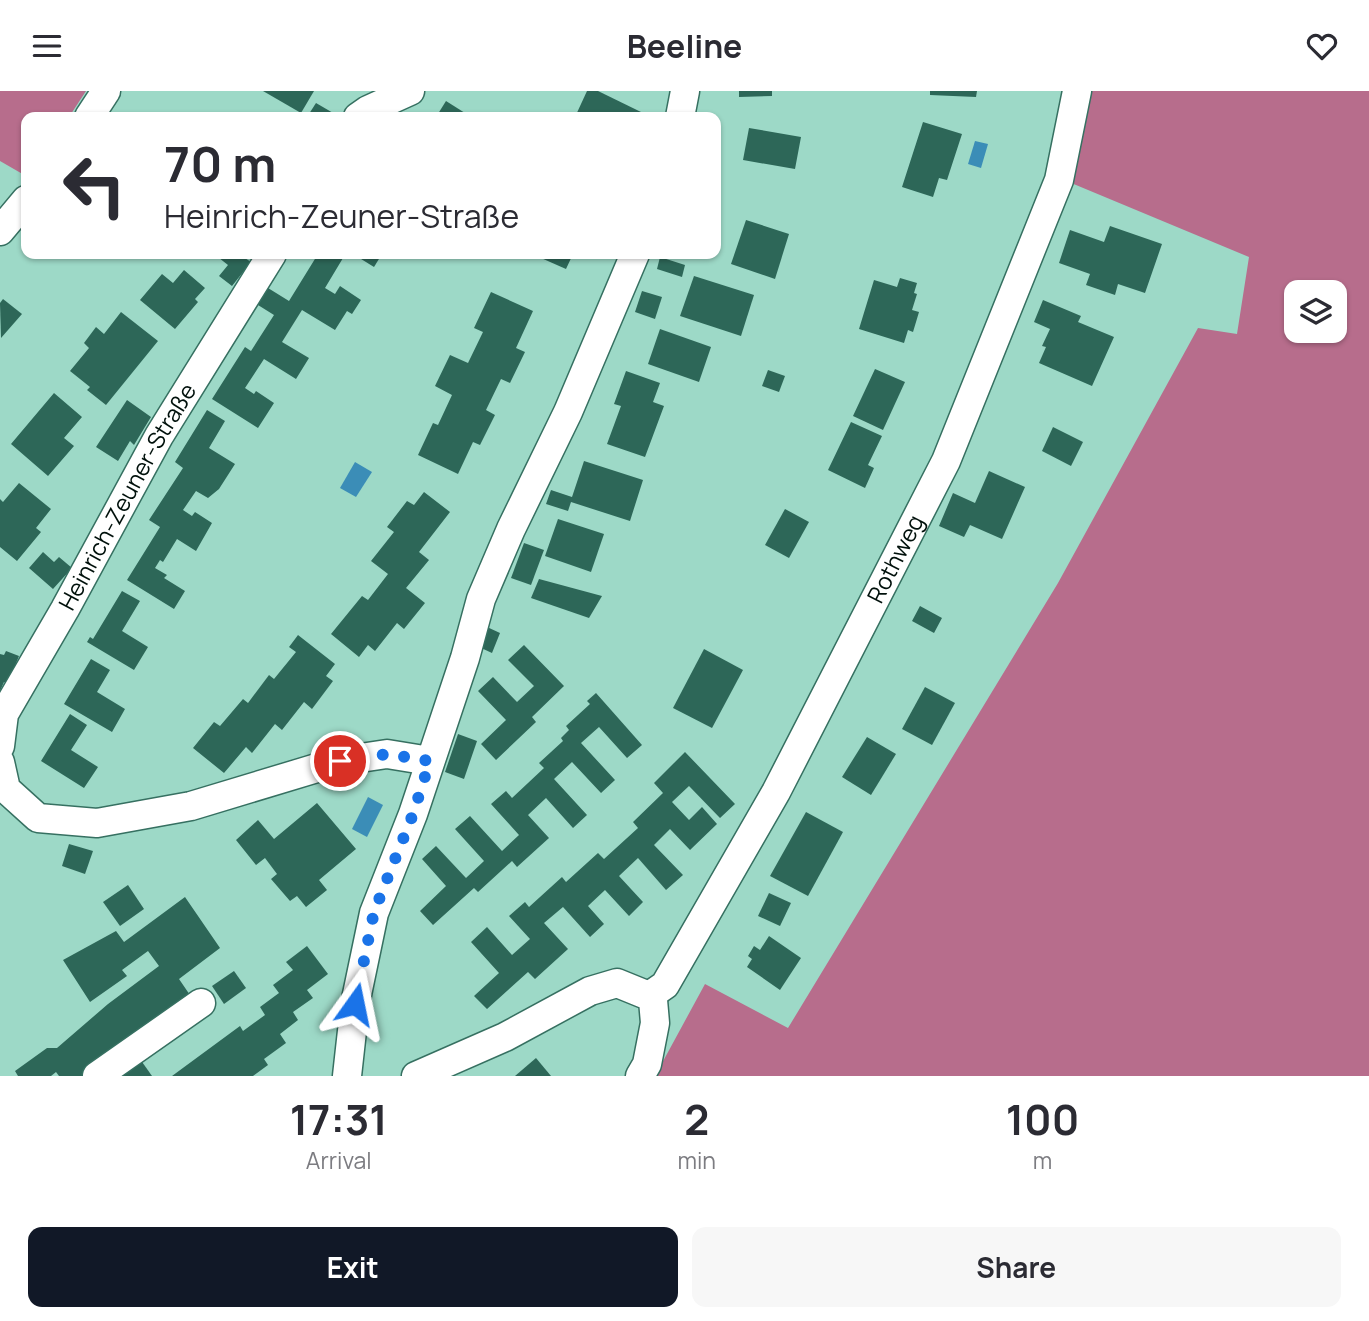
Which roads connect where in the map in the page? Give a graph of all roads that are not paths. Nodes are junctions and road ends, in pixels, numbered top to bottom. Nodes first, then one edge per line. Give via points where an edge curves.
1 (106, 91) edge
2 (410, 91) edge
3 (685, 91) edge
4 (1077, 91) edge
5 (92, 112) edge
6 (365, 112) edge
7 (681, 112) edge
8 (21, 205) edge
9 (0, 231) edge
10 (269, 259) edge
11 (633, 259) edge
12 (0, 746) edge
13 (430, 761) junction
14 (0, 762) edge
15 (649, 996) junction
16 (201, 1003) dead end
17 (97, 1076) edge
18 (347, 1076) edge
19 (416, 1076) edge
20 (640, 1076) edge

1 - 5 street
2 - 6 street
3 - 7 street
4 - 15 street, Rothweg via 1059,180 946,461 776,792 665,985
8 - 9 street
10 - 12 street, Heinrich-Zeuner-Straße via 159,436 4,714
11 - 13 street via 481,599
13 - 14 street via 387,754 340,761 191,806 97,823 38,818 6,789
13 - 18 street via 374,912 355,1004
15 - 19 street via 617,983 590,991 505,1037
15 - 20 street via 655,1023
16 - 17 street

